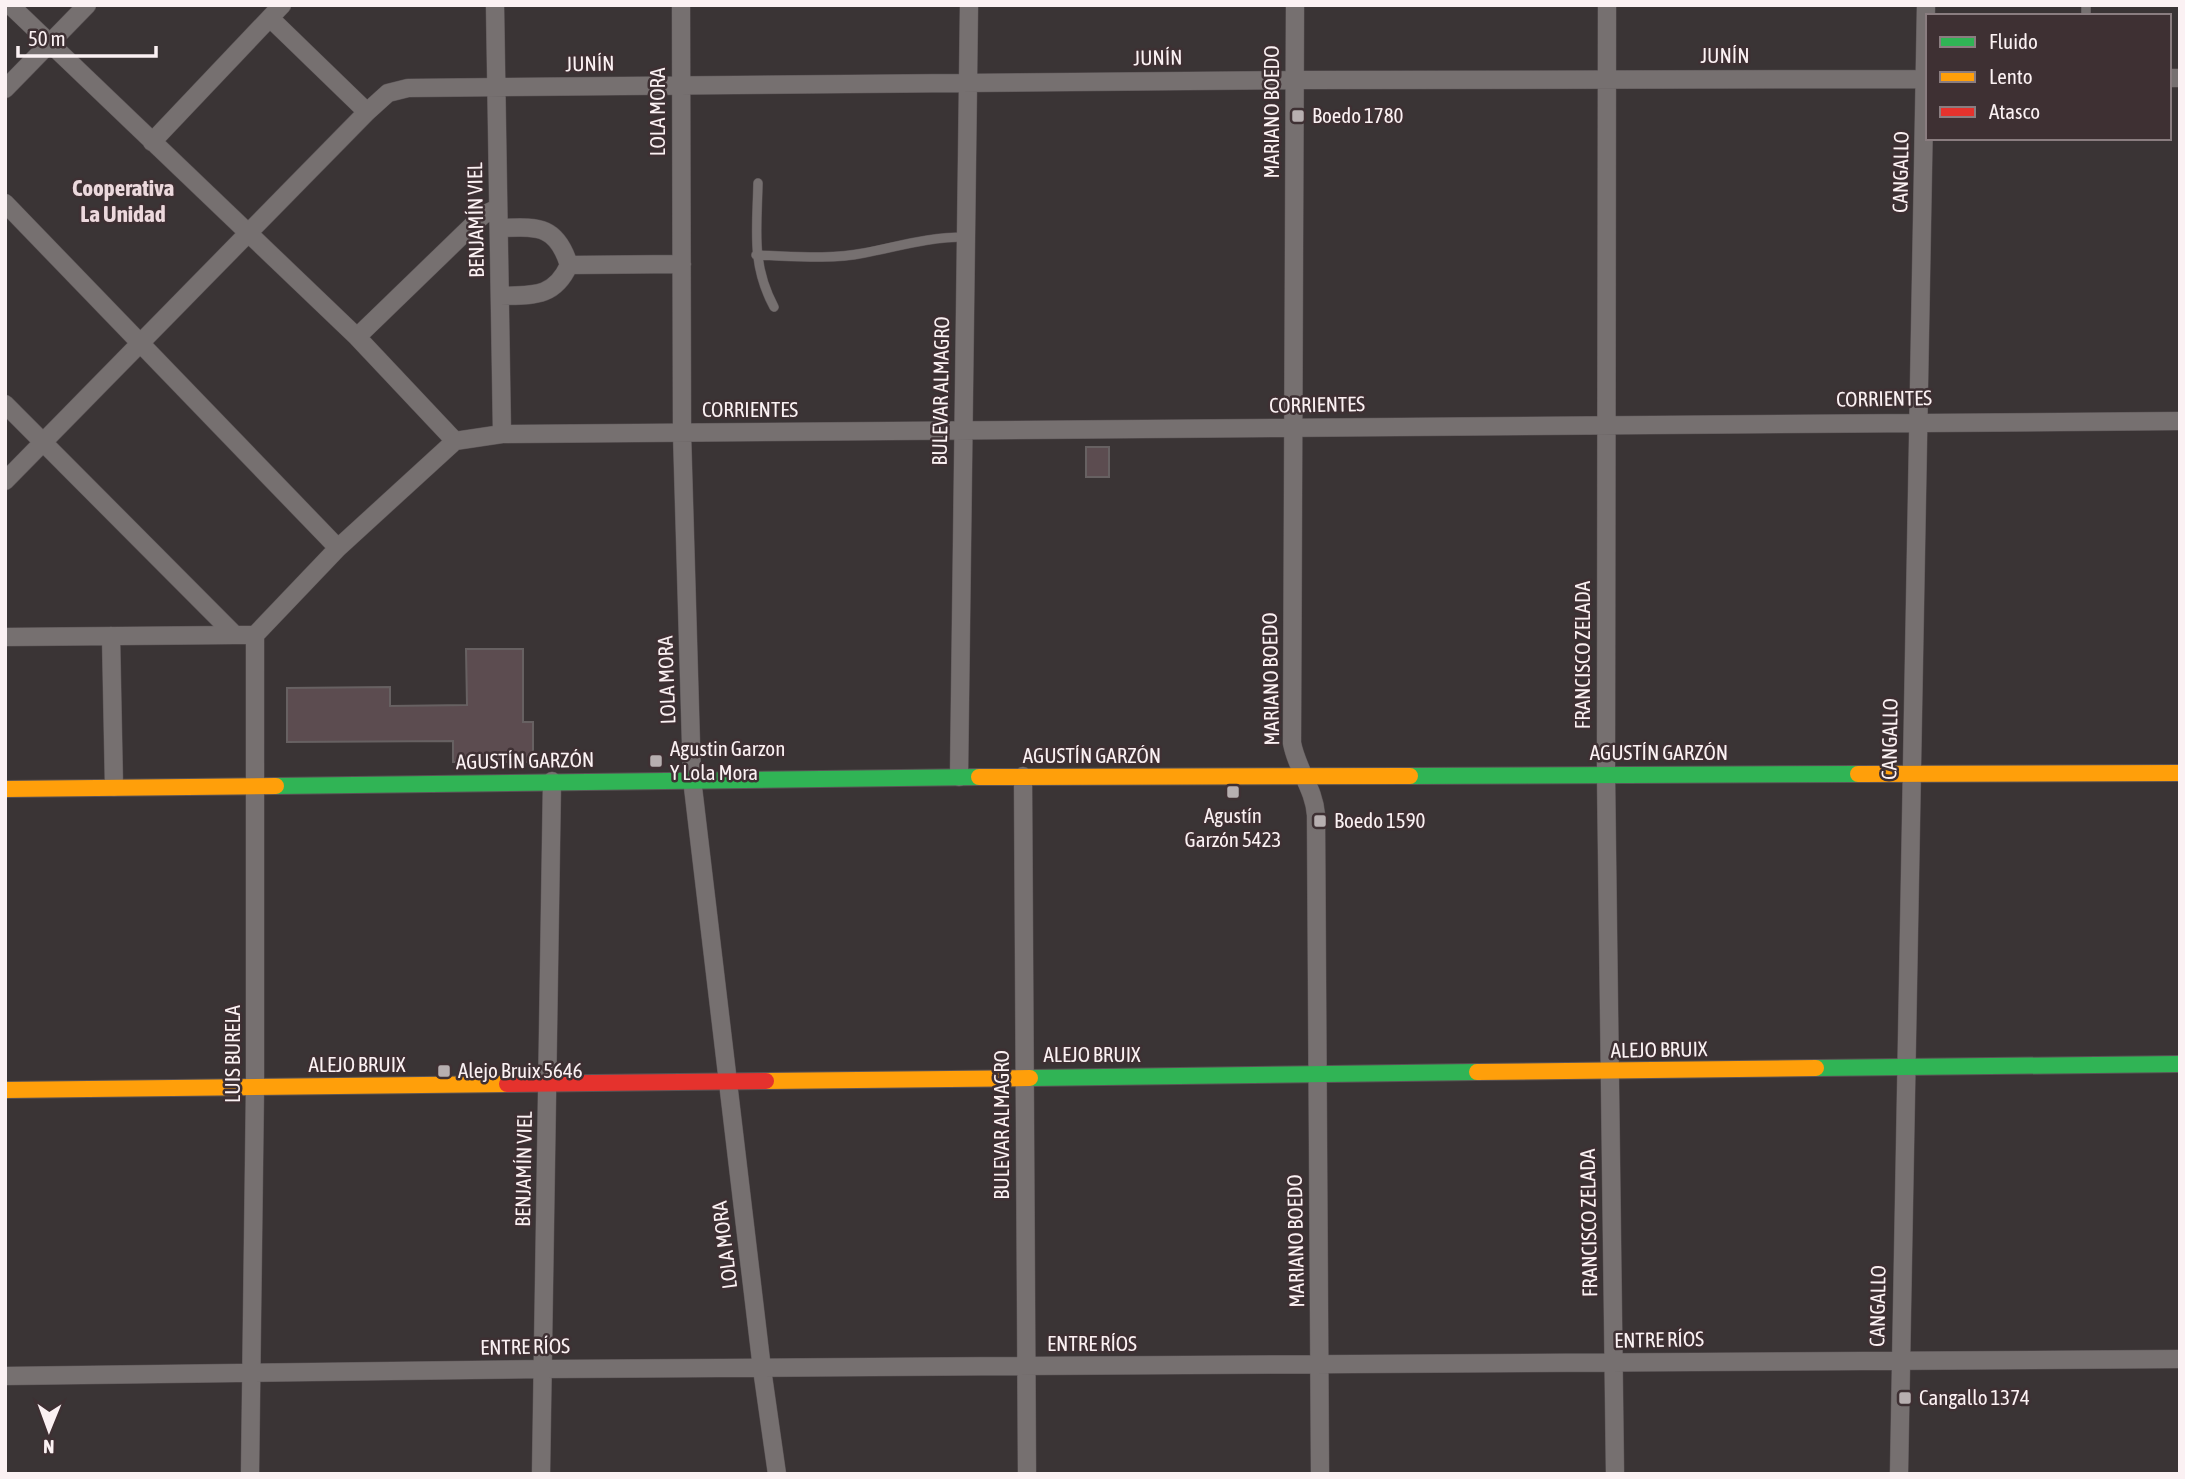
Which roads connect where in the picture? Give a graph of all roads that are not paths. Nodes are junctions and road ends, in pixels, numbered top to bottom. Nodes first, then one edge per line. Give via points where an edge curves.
1 (10, 5) edge
2 (87, 5) edge
3 (495, 5) edge
4 (681, 5) edge
5 (969, 5) edge
6 (1295, 5) edge
7 (1607, 5) edge
8 (276, 12) edge
9 (50, 43) junction
10 (1606, 78) junction
11 (1926, 79) edge
12 (1294, 80) junction
13 (968, 83) junction
14 (680, 85) junction
15 (498, 88) junction
16 (5, 89) edge
17 (367, 112) junction
18 (1926, 122) edge
19 (152, 142) junction
20 (758, 183) dead end
21 (5, 203) edge
22 (498, 208) junction
23 (500, 228) junction
24 (249, 235) junction
25 (966, 237) junction
26 (756, 255) junction
27 (681, 264) junction
28 (569, 265) junction
29 (500, 296) junction
30 (774, 307) dead end
31 (357, 337) junction
32 (141, 344) junction
33 (5, 404) edge
34 (2180, 421) edge
35 (1919, 422) junction
36 (1606, 425) junction
37 (1294, 428) junction
38 (963, 431) junction
39 (682, 433) junction
40 (502, 434) junction
41 (455, 441) junction
42 (44, 443) junction
43 (5, 481) edge
44 (338, 548) junction
45 (235, 635) junction
46 (255, 635) junction
47 (111, 636) junction
48 (5, 638) edge
49 (2180, 773) edge
50 (1606, 774) junction
51 (1912, 775) junction
52 (1023, 776) junction
53 (959, 777) junction
54 (1306, 777) junction
55 (692, 779) junction
56 (552, 781) junction
57 (257, 785) junction
58 (114, 787) junction
59 (5, 789) edge
60 (2180, 1064) edge
61 (1905, 1068) junction
62 (1610, 1071) junction
63 (1317, 1074) junction
64 (1024, 1076) junction
65 (728, 1080) junction
66 (548, 1085) junction
67 (255, 1087) junction
68 (5, 1090) edge
69 (2180, 1359) edge
70 (1900, 1360) junction
71 (1615, 1363) junction
72 (1321, 1366) junction
73 (1026, 1367) junction
74 (543, 1369) junction
75 (762, 1369) junction
76 (252, 1373) junction
77 (5, 1376) edge
78 (250, 1474) edge
79 (541, 1474) edge
80 (778, 1474) edge
81 (1027, 1474) edge
82 (1320, 1474) edge
83 (1615, 1474) edge
84 (1899, 1474) edge

1 - 9 street
2 - 9 street
3 - 15 street, BENJAMÍN VIEL
4 - 14 street, LOLA MORA
5 - 13 street, BULEVAR ALMAGRO
6 - 12 street, MARIANO BOEDO
7 - 10 street, FRANCISCO ZELADA
8 - 17 street
8 - 19 street
9 - 16 street
9 - 19 street
10 - 11 street, JUNÍN
10 - 12 street, JUNÍN
10 - 36 street, FRANCISCO ZELADA
12 - 13 street, JUNÍN
12 - 37 street, MARIANO BOEDO
13 - 14 street, JUNÍN
13 - 25 street, BULEVAR ALMAGRO
14 - 15 street, JUNÍN
14 - 27 street, LOLA MORA
15 - 17 street, JUNÍN via 408,88 388,93
15 - 22 street, BENJAMÍN VIEL
17 - 24 street
18 - 35 street, CANGALLO
19 - 24 street
20 - 26 lane
21 - 32 street
22 - 23 street, BENJAMÍN VIEL
22 - 31 street via 483,215
23 - 28 street via 536,227 552,234 563,246
23 - 29 street, BENJAMÍN VIEL
24 - 31 street
24 - 32 street
25 - 26 lane via 910,241 831,257
25 - 38 street, BULEVAR ALMAGRO
26 - 30 lane via 763,287
27 - 28 street
27 - 39 street, LOLA MORA
28 - 29 street via 562,281 550,290
29 - 40 street, BENJAMÍN VIEL
31 - 41 street
32 - 42 street
32 - 44 street
33 - 42 street
34 - 35 street, CORRIENTES
35 - 36 street, CORRIENTES
35 - 51 street, CANGALLO
36 - 37 street, CORRIENTES
36 - 50 street, FRANCISCO ZELADA
37 - 38 street, CORRIENTES
37 - 54 street, MARIANO BOEDO via 1292,743
38 - 39 street, CORRIENTES
38 - 53 street, BULEVAR ALMAGRO
39 - 40 street, CORRIENTES
39 - 55 street, LOLA MORA
40 - 41 street, CORRIENTES
41 - 44 street
42 - 43 street
42 - 45 street
44 - 46 street
45 - 46 street
45 - 47 street
46 - 57 street, LUIS BURELA
47 - 48 street
47 - 58 street
49 - 51 street, AGUSTÍN GARZÓN
50 - 51 street, AGUSTÍN GARZÓN
50 - 54 street, AGUSTÍN GARZÓN
50 - 62 street, FRANCISCO ZELADA
51 - 61 street, CANGALLO
52 - 53 street, AGUSTÍN GARZÓN
52 - 54 street, AGUSTÍN GARZÓN
52 - 64 street, BULEVAR ALMAGRO
53 - 55 street, AGUSTÍN GARZÓN
54 - 63 street, MARIANO BOEDO via 1316,816
55 - 56 street, AGUSTÍN GARZÓN
55 - 65 street, LOLA MORA
56 - 57 street, AGUSTÍN GARZÓN
56 - 66 street, BENJAMÍN VIEL
57 - 58 street, AGUSTÍN GARZÓN
57 - 67 street, LUIS BURELA
58 - 59 street, AGUSTÍN GARZÓN
60 - 61 street, ALEJO BRUIX
61 - 62 street, ALEJO BRUIX
61 - 70 street, CANGALLO
62 - 63 street, ALEJO BRUIX
62 - 71 street, FRANCISCO ZELADA
63 - 64 street, ALEJO BRUIX
63 - 72 street, MARIANO BOEDO
64 - 65 street, ALEJO BRUIX
64 - 73 street, BULEVAR ALMAGRO
65 - 66 street, ALEJO BRUIX
65 - 75 street, LOLA MORA
66 - 67 street, ALEJO BRUIX
66 - 74 street, BENJAMÍN VIEL
67 - 68 street, ALEJO BRUIX
67 - 76 street, LUIS BURELA
69 - 70 street, ENTRE RÍOS
70 - 71 street, ENTRE RÍOS
70 - 84 street, CANGALLO
71 - 72 street, ENTRE RÍOS
71 - 83 street, FRANCISCO ZELADA
72 - 73 street, ENTRE RÍOS
72 - 82 street, MARIANO BOEDO
73 - 75 street, ENTRE RÍOS
73 - 81 street, BULEVAR ALMAGRO
74 - 75 street, ENTRE RÍOS
74 - 76 street, ENTRE RÍOS
74 - 79 street, BENJAMÍN VIEL
75 - 80 street, LOLA MORA
76 - 77 street, ENTRE RÍOS
76 - 78 street, LUIS BURELA

